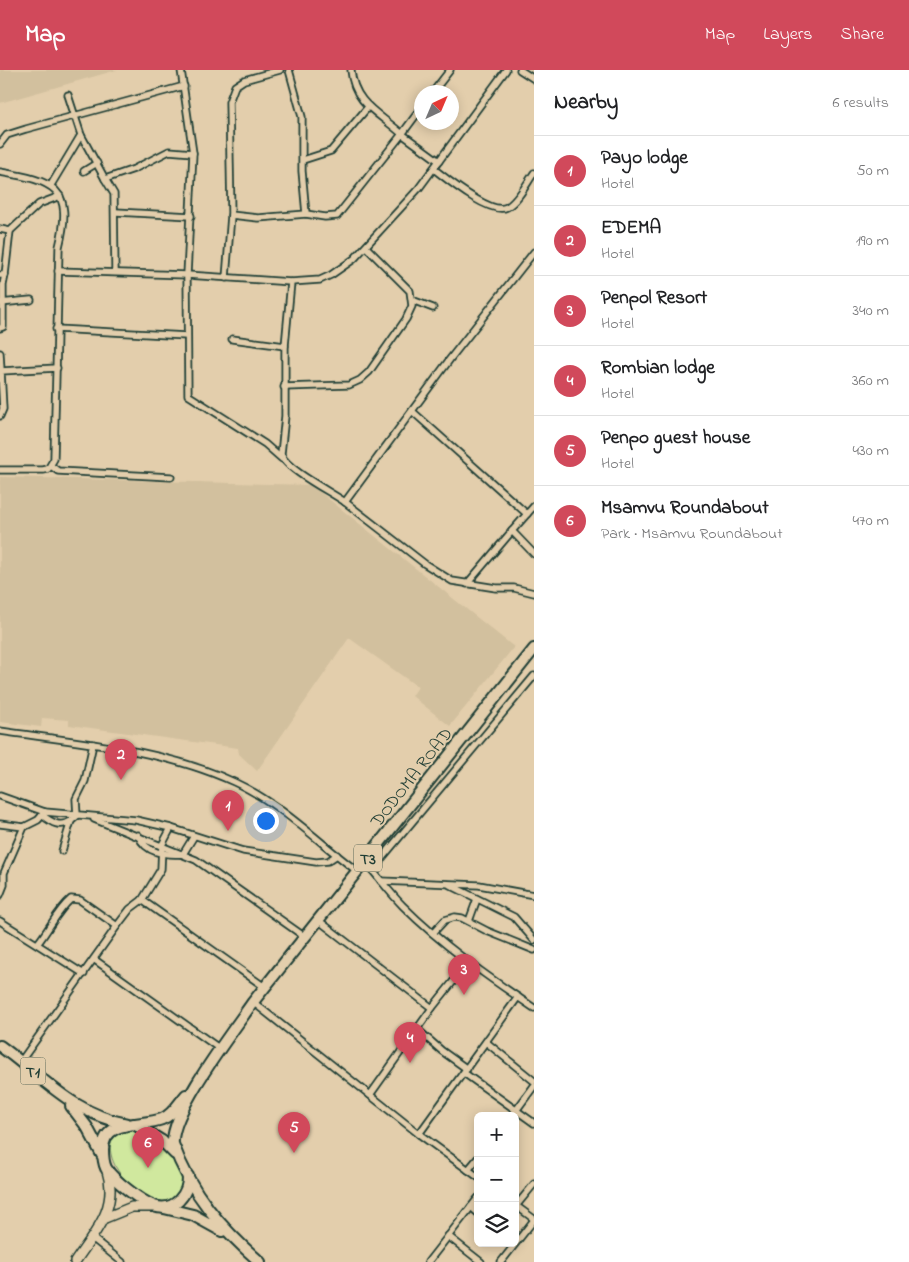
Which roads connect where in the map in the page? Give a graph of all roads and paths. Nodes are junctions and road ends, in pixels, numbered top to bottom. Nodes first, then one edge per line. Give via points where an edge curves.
1 (180, 70) edge
2 (280, 70) edge
3 (289, 70) edge
4 (351, 70) edge
5 (450, 70) edge
6 (506, 70) edge
7 (520, 70) edge
8 (534, 79) edge
9 (438, 85) edge
10 (184, 86) junction
11 (68, 95) dead end
12 (368, 107) junction
13 (74, 117) junction
14 (414, 118) edge
15 (402, 134) junction
16 (81, 135) junction
17 (0, 144) edge
18 (192, 153) junction
19 (303, 160) junction
20 (439, 161) junction
21 (96, 163) junction
22 (434, 169) junction
23 (84, 171) dead end
24 (0, 172) edge
25 (534, 173) edge
26 (105, 179) junction
27 (51, 185) junction
28 (60, 196) junction
29 (116, 212) junction
30 (306, 214) junction
31 (231, 215) junction
32 (191, 216) junction
33 (0, 229) edge
34 (10, 231) junction
35 (366, 247) junction
36 (534, 252) edge
37 (58, 271) junction
38 (115, 272) junction
39 (3, 275) edge
40 (187, 275) junction
41 (226, 278) junction
42 (291, 282) junction
43 (31, 300) dead end
44 (412, 300) junction
45 (2, 303) edge
46 (433, 308) dead end
47 (0, 328) edge
48 (56, 329) junction
49 (187, 336) junction
50 (232, 339) dead end
51 (285, 346) junction
52 (0, 353) edge
53 (57, 368) junction
54 (0, 371) edge
55 (284, 387) junction
56 (412, 411) junction
57 (0, 416) edge
58 (282, 459) junction
59 (51, 466) junction
60 (0, 470) edge
61 (172, 477) dead end
62 (345, 502) junction
63 (534, 506) edge
64 (527, 514) junction
65 (512, 531) junction
66 (534, 554) edge
67 (467, 584) junction
68 (534, 593) edge
69 (534, 649) edge
70 (533, 679) edge
71 (0, 731) edge
72 (93, 744) junction
73 (0, 796) edge
74 (44, 813) junction
75 (77, 816) junction
76 (87, 816) junction
77 (71, 821) junction
78 (0, 824) edge
79 (24, 827) junction
80 (171, 828) junction
81 (138, 836) junction
82 (194, 836) junction
83 (162, 845) junction
84 (62, 851) dead end
85 (162, 854) junction
86 (183, 854) junction
87 (337, 855) junction
88 (368, 866) junction
89 (358, 871) junction
90 (381, 881) junction
91 (446, 883) junction
92 (0, 895) edge
93 (534, 895) edge
94 (478, 899) junction
95 (142, 900) junction
96 (318, 920) junction
97 (0, 921) edge
98 (469, 921) junction
99 (117, 926) junction
100 (433, 933) junction
101 (305, 937) junction
102 (534, 940) edge
103 (38, 943) junction
104 (534, 950) edge
105 (95, 960) junction
106 (468, 963) junction
107 (84, 974) junction
108 (266, 988) junction
109 (518, 997) junction
110 (254, 1002) junction
111 (432, 1008) junction
112 (534, 1008) edge
113 (418, 1030) junction
114 (486, 1042) junction
115 (0, 1046) edge
116 (220, 1049) junction
117 (21, 1061) junction
118 (207, 1071) junction
119 (465, 1071) junction
120 (534, 1081) edge
121 (534, 1086) edge
122 (370, 1096) junction
123 (64, 1098) junction
124 (517, 1110) junction
125 (534, 1123) edge
126 (132, 1124) junction
127 (419, 1134) junction
128 (474, 1163) edge
129 (106, 1165) junction
130 (183, 1165) junction
131 (468, 1170) junction
132 (474, 1174) edge
133 (188, 1175) junction
134 (534, 1184) edge
135 (475, 1202) edge
136 (519, 1202) edge
137 (157, 1207) junction
138 (471, 1207) junction
139 (519, 1208) edge
140 (474, 1210) edge
141 (105, 1218) junction
142 (534, 1220) edge
143 (228, 1234) junction
144 (448, 1236) junction
145 (91, 1237) junction
146 (519, 1238) edge
147 (512, 1247) edge
148 (75, 1262) edge
149 (122, 1262) edge
150 (260, 1262) edge
151 (428, 1262) edge
152 (481, 1262) edge
153 (501, 1262) edge

1 - 10 street
2 - 31 street via 244,80 235,86 231,96
3 - 19 street via 302,117
4 - 12 street via 354,89
5 - 9 street
6 - 20 street
7 - 8 street
10 - 13 street
10 - 18 street
11 - 13 street
12 - 15 street
12 - 19 street via 331,151
13 - 16 street
13 - 17 street via 7,135
14 - 15 street
15 - 20 street
15 - 30 street via 337,216
16 - 21 street
16 - 27 street
18 - 26 street via 169,151
18 - 32 street
19 - 30 street
20 - 22 street
21 - 23 street
21 - 26 street
22 - 25 street via 467,194 494,208 509,205
22 - 35 street
24 - 27 street
26 - 29 street via 114,194
27 - 28 street
28 - 34 street via 39,204
28 - 37 street via 65,226
29 - 32 street
29 - 38 street via 113,241
30 - 31 street via 258,218
31 - 41 street
32 - 40 street
33 - 34 street
34 - 39 street
35 - 42 street via 331,275 320,280
35 - 44 street via 404,284
36 - 56 street
37 - 38 street
37 - 48 street
38 - 40 street
39 - 45 street
40 - 41 street
40 - 49 street
41 - 42 street
42 - 51 street
43 - 45 street
44 - 46 street
44 - 55 street via 410,312 395,337 360,380 349,385
45 - 47 street
48 - 49 street
48 - 53 street
49 - 58 street via 188,395 266,444
50 - 51 street
51 - 55 street
52 - 54 street
53 - 54 street
53 - 59 street via 54,459
54 - 57 street via 3,409
55 - 58 street
56 - 62 street
56 - 64 street
58 - 62 street
59 - 60 street via 43,470
59 - 61 street via 58,471
62 - 67 street via 439,574
63 - 64 street
64 - 65 street
65 - 66 street
65 - 67 street
67 - 68 street
69 - 88 highway, DODOMA ROAD / T3
70 - 88 street
71 - 72 street
72 - 75 street via 76,799
72 - 87 street via 160,758 234,782 282,811
73 - 74 street
74 - 75 street
74 - 77 street via 54,824
74 - 79 street
75 - 76 street
75 - 77 street
76 - 80 street via 136,820
76 - 81 street
77 - 84 street
78 - 79 street
79 - 92 street via 4,872
80 - 82 street
80 - 83 street
81 - 83 street
81 - 85 street via 148,848
82 - 86 street
82 - 87 street via 243,851 316,862 328,861
83 - 85 street
83 - 86 street
85 - 86 street
85 - 95 street via 160,869
86 - 101 street
87 - 89 street
88 - 89 highway, DODOMA ROAD / T3
88 - 90 street
89 - 96 highway, DODOMA ROAD / T3
90 - 91 street
90 - 100 street
91 - 93 street
91 - 94 street
94 - 98 street
94 - 102 street via 514,917
95 - 99 street
95 - 108 street
96 - 101 highway, DODOMA ROAD / T3
96 - 111 street
97 - 103 street
98 - 100 street via 455,917 445,920
98 - 104 street
99 - 103 street via 80,900 71,899 60,908 55,921
99 - 105 street
100 - 106 street
101 - 108 highway, DODOMA ROAD / T3
103 - 107 street
105 - 107 street
105 - 116 street
106 - 109 street
106 - 111 street
107 - 117 street
108 - 110 highway, DODOMA ROAD / T3
109 - 112 street
109 - 114 street
110 - 116 highway, DODOMA ROAD / T3
110 - 122 street
111 - 113 street
113 - 119 street
113 - 122 street
114 - 119 street
114 - 120 street
115 - 117 highway, T1
116 - 118 highway, DODOMA ROAD / T3
117 - 123 highway, T1
118 - 126 highway, DODOMA ROAD / T3 via 171,1114 161,1120
118 - 130 highway, DODOMA ROAD / T3 via 175,1125 174,1144
119 - 124 street
119 - 127 street
121 - 124 street
122 - 127 street
123 - 126 highway, T1 via 98,1117
123 - 129 highway, T1 via 87,1127
124 - 125 street
126 - 129 highway via 115,1129 107,1136 103,1147
126 - 130 highway, T1 via 162,1141
127 - 131 street
128 - 131 street
129 - 137 highway, T1 via 133,1193
129 - 141 main road via 111,1189
130 - 133 highway, T1
131 - 132 street
133 - 137 highway via 188,1186 182,1198 173,1205
133 - 143 highway, T1
134 - 136 street
135 - 138 street
137 - 141 main road via 132,1207
137 - 143 highway, T1 via 193,1215
138 - 140 street
138 - 144 street
139 - 142 street
141 - 145 main road
142 - 146 street
143 - 150 highway, T1
144 - 151 street
144 - 152 street
145 - 148 main road
145 - 149 street
147 - 153 street

